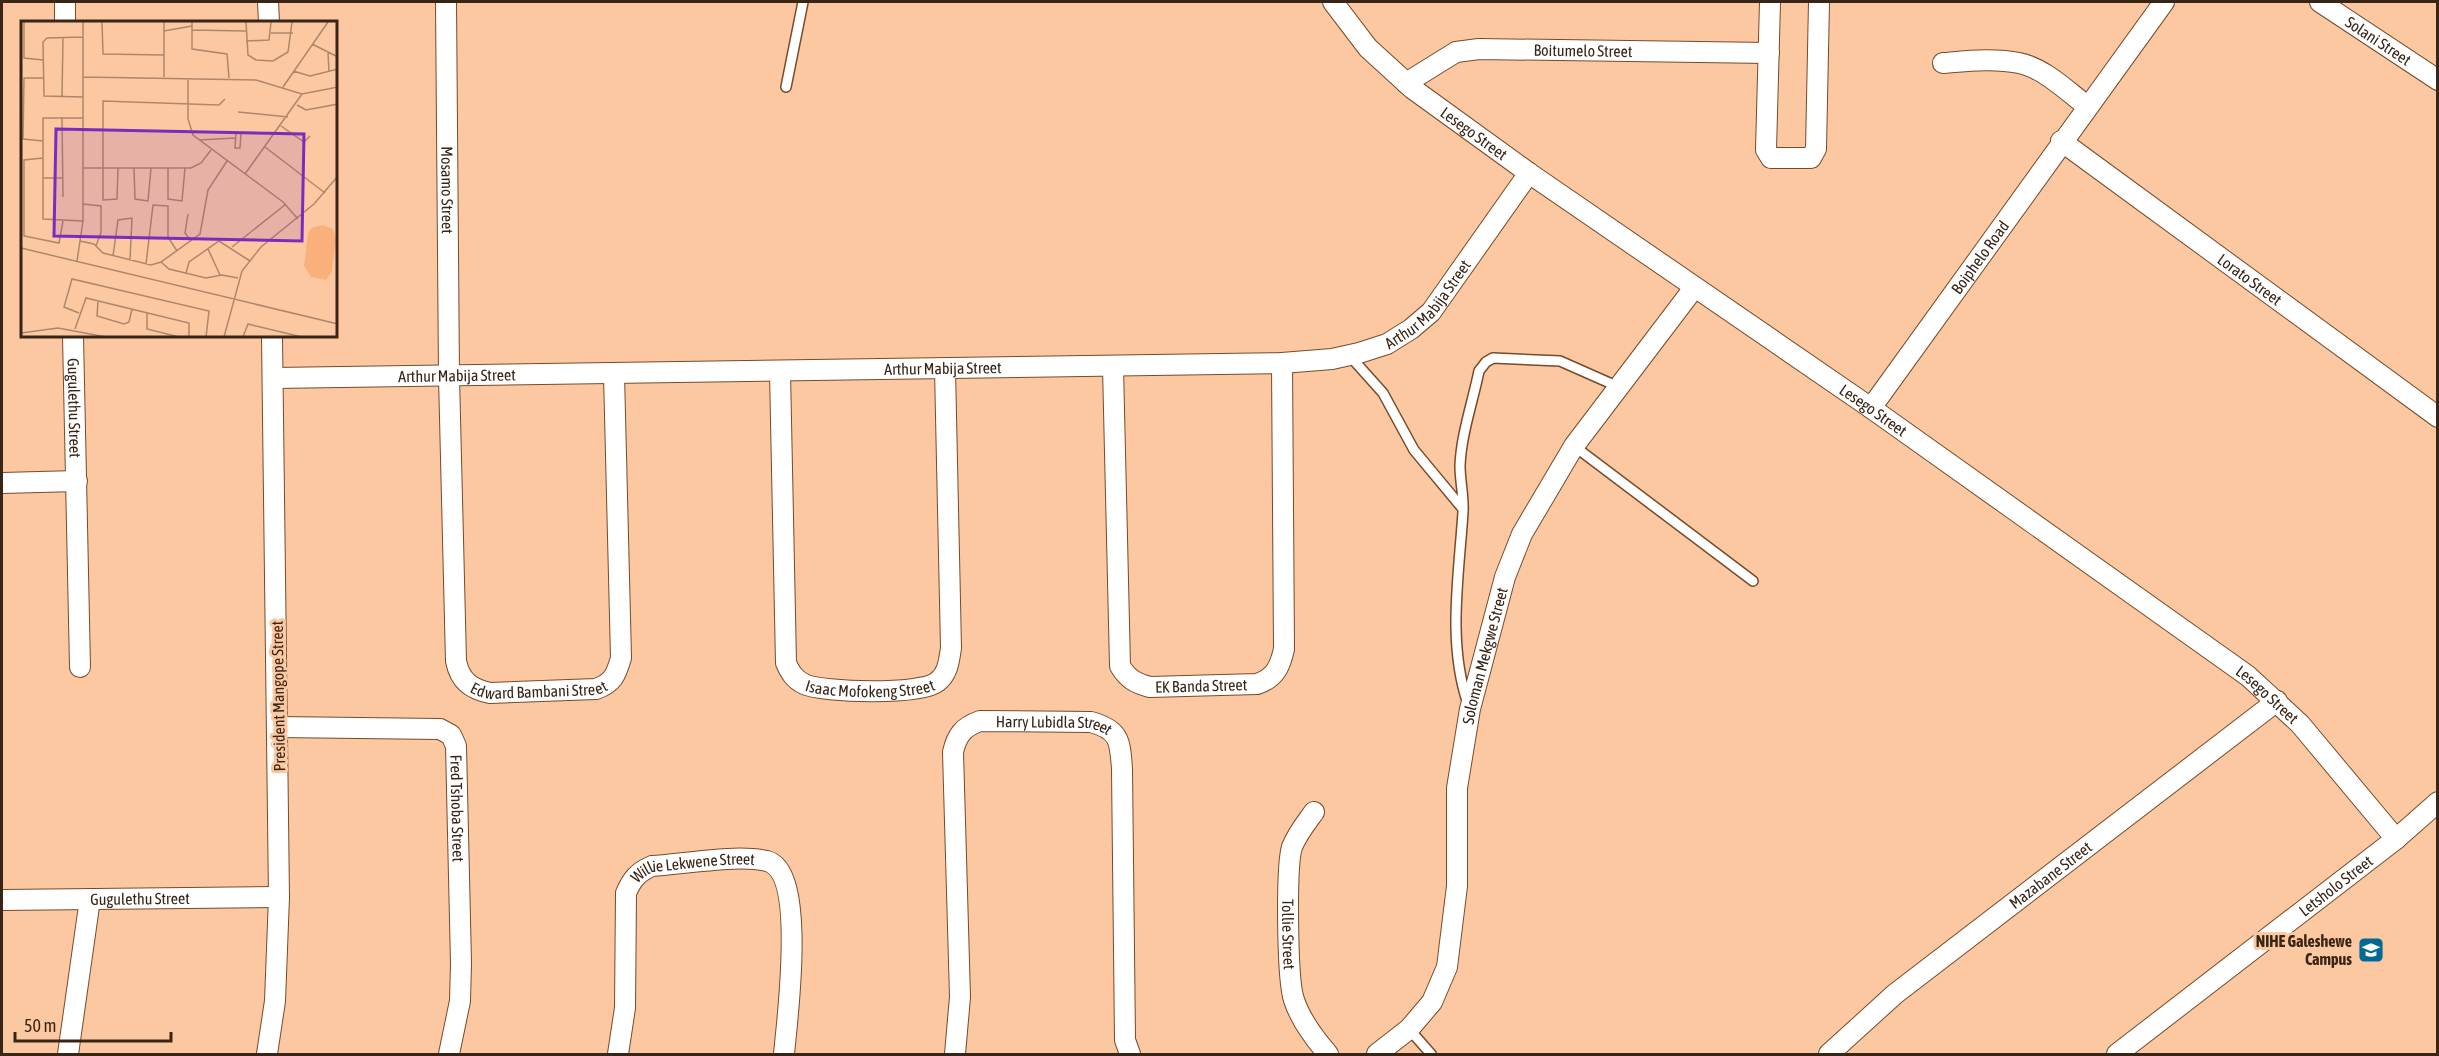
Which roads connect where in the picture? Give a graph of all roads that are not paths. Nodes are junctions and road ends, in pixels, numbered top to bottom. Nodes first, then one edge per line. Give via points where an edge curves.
1 (65, 2) edge
2 (268, 2) edge
3 (446, 2) edge
4 (802, 2) edge
5 (1333, 2) edge
6 (1770, 2) edge
7 (1819, 2) edge
8 (2164, 2) edge
9 (2320, 2) edge
10 (65, 21) edge
11 (269, 21) edge
12 (1769, 53) junction
13 (1943, 63) dead end
14 (2438, 80) edge
15 (1406, 83) junction
16 (786, 87) dead end
17 (2087, 106) junction
18 (2061, 141) junction
19 (1529, 173) junction
20 (1694, 288) junction
21 (73, 338) edge
22 (272, 338) edge
23 (1349, 355) junction
24 (1282, 363) junction
25 (1113, 367) junction
26 (945, 369) junction
27 (780, 372) junction
28 (614, 374) junction
29 (449, 377) junction
30 (274, 378) junction
31 (1621, 388) junction
32 (1871, 408) junction
33 (2438, 417) edge
34 (1574, 446) junction
35 (77, 481) junction
36 (2, 483) edge
37 (1463, 509) junction
38 (1753, 581) dead end
39 (80, 667) dead end
40 (2277, 701) junction
41 (1470, 709) junction
42 (278, 727) junction
43 (2438, 802) edge
44 (1314, 812) dead end
45 (2396, 839) junction
46 (279, 897) junction
47 (90, 899) junction
48 (2, 900) edge
49 (1409, 1029) junction
50 (68, 1054) edge
51 (267, 1054) edge
52 (449, 1054) edge
53 (618, 1054) edge
54 (784, 1054) edge
55 (955, 1054) edge
56 (1130, 1054) edge
57 (1328, 1054) edge
58 (1377, 1054) edge
59 (1431, 1054) edge
60 (1829, 1054) edge
61 (2117, 1054) edge

1 - 10 street
2 - 11 street
3 - 29 street, Mosamo Street
4 - 16 lane
5 - 15 street, Lesego Street via 1368,48
6 - 12 street
7 - 12 street via 1816,149 1811,158 1767,155
8 - 17 street, Boiphelo Road
9 - 14 street, Solani Street
12 - 15 street, Boitumelo Street via 1479,49 1456,52
13 - 17 street via 2021,63 2048,77
15 - 19 street, Lesego Street
17 - 18 street, Boiphelo Road
18 - 32 street, Boiphelo Road
18 - 33 street, Lorato Street
19 - 20 street, Lesego Street
19 - 23 street, Arthur Mabija Street via 1431,312 1387,344
20 - 31 street, Soloman Mekgwe Street
20 - 32 street, Lesego Street
21 - 35 street, Gugulethu Street
22 - 30 street, President Mangope Street
23 - 24 street, Arthur Mabija Street
23 - 37 lane via 1383,393 1414,450
24 - 25 street, Arthur Mabija Street
24 - 25 street, EK Banda Street via 1284,649 1277,672 1268,680 1245,685 1150,687 1133,682 1120,666
25 - 26 street, Arthur Mabija Street
26 - 27 street, Arthur Mabija Street
26 - 27 street, Isaac Mofokeng Street via 951,648 945,674 921,689 833,691 803,684 791,675 786,663
27 - 28 street, Arthur Mabija Street
28 - 29 street, Arthur Mabija Street
28 - 29 street, Edward Bambani Street via 621,658 615,677 608,685 596,689 490,693 476,690 463,680 456,661
29 - 30 street, Arthur Mabija Street
30 - 42 street, President Mangope Street
31 - 34 street, Soloman Mekgwe Street
31 - 37 lane via 1560,361 1493,358 1486,362 1479,371 1460,465
32 - 40 street, Lesego Street via 2248,676
34 - 38 lane
34 - 41 street, Soloman Mekgwe Street via 1522,534 1504,577
35 - 36 street, Gugulethu Street
35 - 39 street, Gugulethu Street
37 - 41 lane via 1457,570 1457,657 1459,679
40 - 45 street, Lesego Street
40 - 60 street, Mazabane Street via 1895,994
41 - 49 street, Soloman Mekgwe Street via 1457,788 1457,886 1447,968 1432,1002
42 - 46 street, President Mangope Street
42 - 52 street, Fred Tshoba Street via 440,729 451,735 456,746 461,963 460,1000
43 - 45 street, Letsholo Street
44 - 57 street, Tollie Street via 1292,848 1288,868 1289,948 1293,998 1302,1019
45 - 61 street, Letsholo Street
46 - 47 street, Gugulethu Street
46 - 51 street, President Mangope Street via 275,1001
47 - 48 street, Gugulethu Street
47 - 50 street
49 - 58 street, Soloman Mekgwe Street
49 - 59 lane
53 - 54 street, Willie Lekwene Street via 625,1008 626,893 631,882 652,866 745,860 768,861 780,869 790,897 789,1002
55 - 56 street, Harry Lubidla Street via 960,997 953,752 957,737 967,726 980,721 1090,722 1107,726 1117,736 1122,769 1125,1040

